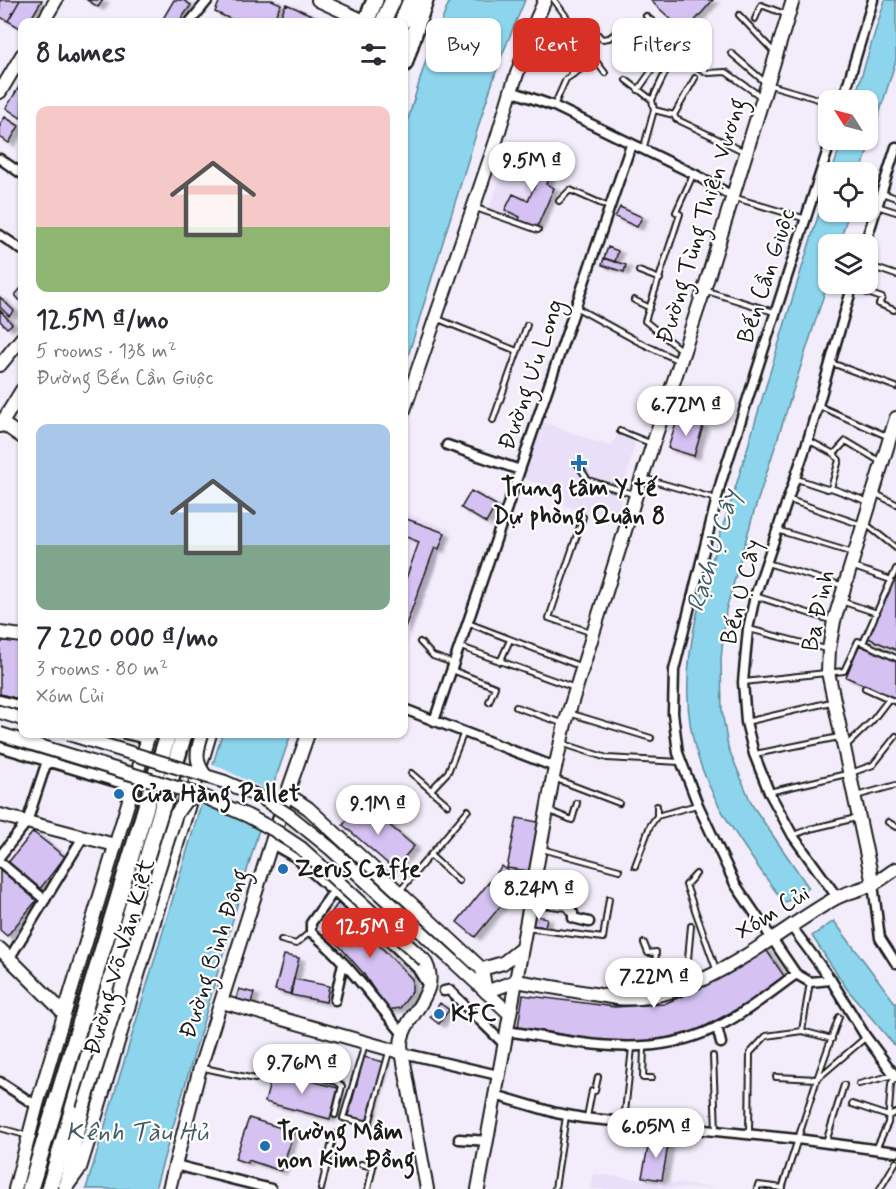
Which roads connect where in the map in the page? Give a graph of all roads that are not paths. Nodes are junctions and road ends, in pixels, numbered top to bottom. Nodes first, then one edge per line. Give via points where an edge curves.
1 (56, 0) edge
2 (207, 0) edge
3 (318, 0) edge
4 (375, 0) edge
5 (393, 0) edge
6 (411, 0) edge
7 (425, 0) edge
8 (545, 0) edge
9 (554, 0) edge
10 (794, 0) edge
11 (873, 0) edge
12 (739, 15) dead end
13 (646, 16) dead end
14 (788, 16) junction
15 (45, 18) edge
16 (193, 18) edge
17 (357, 18) edge
18 (368, 18) edge
19 (385, 18) edge
20 (404, 18) edge
21 (567, 18) edge
22 (648, 18) edge
23 (755, 19) dead end
24 (408, 52) edge
25 (731, 53) dead end
26 (776, 55) junction
27 (600, 66) edge
28 (18, 67) edge
29 (571, 72) edge
30 (577, 72) edge
31 (651, 72) edge
32 (666, 72) edge
33 (706, 72) edge
34 (605, 73) dead end
35 (572, 75) junction
36 (695, 78) dead end
37 (626, 80) dead end
38 (767, 84) junction
39 (638, 90) junction
40 (846, 90) edge
41 (511, 91) junction
42 (0, 92) edge
43 (763, 98) junction
44 (818, 99) edge
45 (652, 100) junction
46 (554, 106) junction
47 (654, 110) junction
48 (674, 115) junction
49 (631, 145) junction
50 (896, 147) edge
51 (643, 150) junction
52 (828, 150) edge
53 (746, 153) junction
54 (0, 159) edge
55 (18, 171) edge
56 (694, 174) junction
57 (882, 192) junction
58 (732, 196) junction
59 (896, 198) edge
60 (559, 201) dead end
61 (878, 203) edge
62 (878, 206) edge
63 (474, 207) junction
64 (610, 208) junction
65 (896, 212) edge
66 (806, 219) junction
67 (538, 230) dead end
68 (0, 236) edge
69 (18, 247) edge
70 (878, 269) edge
71 (639, 271) dead end
72 (896, 275) edge
73 (660, 279) junction
74 (704, 290) junction
75 (850, 294) edge
76 (873, 294) edge
77 (634, 300) dead end
78 (576, 307) junction
79 (650, 308) junction
80 (894, 310) dead end
81 (776, 313) junction
82 (434, 318) junction
83 (527, 325) dead end
84 (18, 343) edge
85 (517, 351) junction
86 (681, 356) junction
87 (829, 362) junction
88 (0, 365) edge
89 (896, 387) edge
90 (18, 396) edge
91 (408, 398) edge
92 (818, 406) junction
93 (896, 418) edge
94 (493, 420) dead end
95 (0, 423) edge
96 (620, 431) dead end
97 (18, 434) edge
98 (890, 437) junction
99 (808, 440) junction
100 (653, 444) junction
101 (447, 445) dead end
102 (834, 454) junction
103 (882, 462) junction
104 (577, 463) dead end
105 (520, 470) junction
106 (642, 478) junction
107 (793, 478) junction
108 (831, 488) junction
109 (636, 495) junction
110 (871, 497) junction
111 (716, 499) junction
112 (787, 499) junction
113 (896, 504) edge
114 (583, 517) dead end
115 (864, 524) junction
116 (777, 530) junction
117 (896, 548) edge
118 (852, 559) junction
119 (766, 563) junction
120 (896, 569) edge
121 (891, 580) junction
122 (844, 586) junction
123 (755, 596) junction
124 (840, 600) junction
125 (877, 613) junction
126 (834, 621) junction
127 (468, 623) junction
128 (748, 629) junction
129 (0, 633) edge
130 (593, 633) junction
131 (18, 635) edge
132 (510, 640) junction
133 (420, 642) dead end
134 (863, 643) junction
135 (460, 646) junction
136 (828, 649) junction
137 (896, 658) edge
138 (500, 662) junction
139 (453, 667) junction
140 (582, 668) junction
141 (828, 672) junction
142 (743, 682) junction
143 (576, 688) junction
144 (865, 688) dead end
145 (888, 699) junction
146 (0, 700) edge
147 (835, 701) junction
148 (489, 702) dead end
149 (896, 702) edge
150 (18, 705) edge
151 (516, 707) dead end
152 (408, 711) edge
153 (0, 712) edge
154 (18, 718) edge
155 (567, 718) junction
156 (434, 721) junction
157 (746, 722) junction
158 (464, 732) junction
159 (0, 734) edge
160 (896, 736) edge
161 (82, 738) edge
162 (147, 738) edge
163 (167, 738) edge
164 (183, 738) edge
165 (201, 738) edge
166 (209, 738) edge
167 (307, 738) edge
168 (651, 738) dead end
169 (561, 742) junction
170 (844, 742) junction
171 (0, 747) edge
172 (754, 754) junction
173 (47, 761) junction
174 (682, 763) junction
175 (554, 772) junction
176 (411, 773) dead end
177 (851, 773) junction
178 (205, 775) junction
179 (896, 785) edge
180 (132, 787) junction
181 (431, 790) junction
182 (769, 792) junction
183 (287, 794) junction
184 (200, 795) junction
185 (856, 796) junction
186 (577, 803) dead end
187 (619, 803) dead end
188 (448, 805) dead end
189 (698, 805) junction
190 (657, 806) dead end
191 (468, 810) dead end
192 (547, 810) junction
193 (0, 815) edge
194 (657, 816) junction
195 (860, 817) junction
196 (27, 822) junction
197 (888, 822) dead end
198 (896, 827) edge
199 (793, 836) junction
200 (83, 837) junction
201 (272, 844) junction
202 (115, 845) junction
203 (540, 848) junction
204 (430, 855) junction
205 (0, 856) edge
206 (0, 862) edge
207 (635, 866) dead end
208 (896, 869) edge
209 (619, 870) dead end
210 (696, 874) dead end
211 (459, 881) dead end
212 (873, 884) junction
213 (571, 890) dead end
214 (334, 891) junction
215 (399, 892) junction
216 (837, 897) junction
217 (609, 899) dead end
218 (45, 900) junction
219 (530, 903) junction
220 (568, 908) junction
221 (589, 922) dead end
222 (794, 924) junction
223 (526, 928) junction
224 (311, 932) junction
225 (771, 938) junction
226 (281, 940) dead end
227 (644, 943) dead end
228 (689, 947) dead end
229 (522, 948) junction
230 (0, 949) edge
231 (9, 959) junction
232 (343, 963) junction
233 (896, 963) edge
234 (482, 969) junction
235 (717, 972) junction
236 (796, 975) junction
237 (831, 980) junction
238 (516, 981) junction
239 (810, 981) junction
240 (692, 985) junction
241 (429, 987) junction
242 (444, 991) dead end
243 (486, 992) junction
244 (660, 996) junction
245 (335, 1000) dead end
246 (222, 1002) junction
247 (64, 1013) junction
248 (510, 1014) junction
249 (839, 1017) dead end
250 (717, 1027) junction
251 (507, 1031) junction
252 (802, 1031) junction
253 (403, 1034) junction
254 (866, 1037) junction
255 (832, 1039) junction
256 (721, 1043) dead end
257 (365, 1044) junction
258 (504, 1044) junction
259 (644, 1047) junction
260 (632, 1048) junction
261 (390, 1049) junction
262 (403, 1053) junction
263 (712, 1056) dead end
264 (200, 1068) junction
265 (498, 1075) junction
266 (895, 1076) edge
267 (598, 1077) dead end
268 (776, 1077) dead end
269 (652, 1078) dead end
270 (817, 1078) junction
271 (0, 1082) edge
272 (859, 1084) dead end
273 (844, 1085) dead end
274 (495, 1095) junction
275 (852, 1104) dead end
276 (37, 1107) junction
277 (896, 1113) edge
278 (334, 1115) dead end
279 (566, 1115) junction
280 (888, 1116) junction
281 (587, 1118) junction
282 (624, 1122) junction
283 (0, 1128) edge
284 (716, 1131) junction
285 (334, 1134) dead end
286 (749, 1134) junction
287 (29, 1136) junction
288 (459, 1139) dead end
289 (797, 1139) junction
290 (488, 1141) junction
291 (826, 1143) junction
292 (876, 1150) junction
293 (896, 1152) edge
294 (896, 1162) edge
295 (361, 1164) dead end
296 (175, 1165) junction
297 (15, 1189) edge
298 (30, 1189) edge
299 (49, 1189) edge
300 (64, 1189) edge
301 (169, 1189) edge
302 (271, 1189) edge
303 (321, 1189) edge
304 (368, 1189) edge
305 (428, 1189) edge
306 (478, 1189) edge
307 (555, 1189) edge
308 (758, 1189) edge
309 (782, 1189) edge
310 (880, 1189) edge

1 - 15 main road
2 - 16 street
3 - 17 main road
4 - 18 highway
5 - 19 highway
6 - 20 highway
7 - 24 highway
8 - 41 main road
9 - 21 lane
10 - 14 main road, Đường Tùng Thiện Vương
11 - 40 street
12 - 26 lane
13 - 22 lane
14 - 23 lane via 761,5
14 - 26 main road, Đường Tùng Thiện Vương
25 - 38 lane
26 - 38 main road, Đường Tùng Thiện Vương
27 - 34 lane
28 - 42 main road
29 - 35 lane
30 - 35 lane
31 - 39 lane
32 - 45 lane
33 - 43 lane via 726,72
35 - 46 lane
36 - 48 lane
37 - 39 lane
38 - 43 main road, Đường Tùng Thiện Vương
38 - 44 lane
39 - 45 lane
41 - 46 street
41 - 63 main road
43 - 53 main road, Đường Tùng Thiện Vương
45 - 47 lane
46 - 49 street
47 - 48 lane
47 - 51 lane
48 - 53 lane
49 - 51 street
49 - 64 street, Đường Ưu Long
50 - 57 street
51 - 56 street
52 - 66 street, Bến Cần Giuộc
53 - 58 main road, Đường Tùng Thiện Vương
54 - 55 street
56 - 58 street
56 - 73 lane via 676,212 680,214
57 - 59 lane
57 - 61 street
58 - 66 lane
58 - 74 main road, Đường Tùng Thiện Vương
60 - 64 lane via 570,190
62 - 65 lane
63 - 67 lane
63 - 82 main road
64 - 78 street, Đường Ưu Long
66 - 81 street, Bến Cần Giuộc
68 - 69 street
70 - 72 lane
71 - 73 lane
73 - 79 lane
74 - 81 lane
74 - 86 main road, Đường Tùng Thiện Vương
75 - 87 street, Bến Ụ Cây
76 - 80 lane via 882,298 879,304
77 - 79 lane
78 - 86 lane via 637,341
78 - 105 street, Đường Ưu Long
79 - 86 lane via 645,321
81 - 111 street, Bến Cần Giuộc
82 - 85 lane
82 - 91 main road
83 - 85 lane
84 - 88 main road
85 - 94 lane
86 - 100 main road, Đường Tùng Thiện Vương
87 - 89 lane
87 - 92 street, Bến Ụ Cây
90 - 95 main road
92 - 98 lane
92 - 99 street, Bến Ụ Cây
93 - 98 main road, Ba Đình
95 - 97 main road
96 - 100 lane
98 - 103 main road, Ba Đình
99 - 102 lane
99 - 107 street, Bến Ụ Cây
100 - 106 main road, Đường Tùng Thiện Vương
101 - 105 street
102 - 103 lane via 846,441
102 - 108 lane via 839,460
103 - 110 main road, Ba Đình
104 - 109 lane via 588,480
105 - 127 street, Đường Ưu Long
106 - 109 main road, Đường Tùng Thiện Vương
106 - 111 lane
107 - 108 lane
107 - 112 street, Bến Ụ Cây
108 - 110 lane
109 - 130 main road, Đường Tùng Thiện Vương
110 - 113 lane
110 - 115 main road, Ba Đình
111 - 174 street, Bến Cần Giuộc via 675,670 673,713
112 - 115 lane
112 - 116 street, Bến Ụ Cây
114 - 130 lane via 549,618
115 - 117 lane
115 - 118 main road, Ba Đình
116 - 118 lane
116 - 119 street, Bến Ụ Cây
118 - 121 lane
118 - 122 main road, Ba Đình
119 - 122 lane
119 - 123 street, Bến Ụ Cây
120 - 121 lane
121 - 125 lane
122 - 124 main road, Ba Đình
123 - 126 lane
123 - 128 street, Bến Ụ Cây
124 - 125 lane
124 - 126 main road, Ba Đình
125 - 134 lane
126 - 136 main road, Ba Đình
127 - 132 lane
127 - 135 street, Đường Ưu Long
128 - 136 lane
128 - 142 street, Bến Ụ Cây
129 - 131 main road
130 - 140 main road, Đường Tùng Thiện Vương
132 - 138 lane
132 - 140 lane
133 - 139 lane via 433,656
134 - 137 lane
134 - 141 lane via 858,641 844,671
135 - 138 lane
135 - 139 street, Đường Ưu Long
136 - 141 main road, Ba Đình
138 - 143 lane
139 - 148 lane via 495,687
139 - 156 street, Đường Ưu Long
140 - 143 main road, Đường Tùng Thiện Vương
141 - 142 lane
141 - 147 main road, Ba Đình
142 - 157 street, Bến Ụ Cây
143 - 155 main road, Đường Tùng Thiện Vương
144 - 145 lane
145 - 149 lane
145 - 170 lane via 872,721
146 - 150 street
147 - 157 lane
147 - 170 main road, Ba Đình
151 - 155 lane
152 - 156 street
153 - 154 main road
155 - 168 lane
155 - 169 main road, Đường Tùng Thiện Vương
156 - 158 street
157 - 172 street, Bến Ụ Cây
158 - 175 street
158 - 181 lane via 448,772
159 - 184 main road, bridge
160 - 177 lane via 873,765
161 - 178 main road, bridge
162 - 180 main road, Đường Võ Văn Kiệt
163 - 298 highway, Đường Võ Văn Kiệt
164 - 299 highway, Đường Võ Văn Kiệt
165 - 178 main road, bridge via 197,757
166 - 300 main road, Đường Võ Văn Kiệt via 90,1139 80,1168
167 - 183 main road, Đường Bình Đông
169 - 174 lane via 607,758
169 - 175 main road, Đường Tùng Thiện Vương
170 - 172 lane
170 - 177 main road, Ba Đình
171 - 173 street
172 - 182 street, Bến Ụ Cây
173 - 180 street
173 - 196 street
174 - 189 street, Bến Cần Giuộc
175 - 187 lane
175 - 192 main road, Đường Tùng Thiện Vương
176 - 181 lane
177 - 182 lane
177 - 185 main road, Ba Đình
178 - 243 main road, bridge via 251,792 298,822
179 - 185 lane
180 - 202 main road, Đường Võ Văn Kiệt
181 - 188 lane
182 - 199 street, Bến Ụ Cây
183 - 201 main road, Đường Bình Đông
183 - 215 main road via 308,808
184 - 241 main road, bridge via 248,816 301,848 424,960 430,972
184 - 300 main road, bridge via 186,800 176,814 83,1109
185 - 195 main road, Ba Đình
186 - 192 lane via 572,820
189 - 194 lane
189 - 225 street, Bến Cần Giuộc via 735,884
190 - 194 lane
191 - 204 lane
192 - 203 main road, Đường Tùng Thiện Vương
193 - 196 main road
194 - 207 lane
195 - 199 lane
195 - 212 main road, Ba Đình
196 - 200 main road
196 - 205 street
197 - 198 lane
199 - 216 street, Bến Ụ Cây
200 - 202 main road
200 - 218 street
201 - 214 street via 295,857
201 - 246 main road, Đường Bình Đông
202 - 247 main road, Đường Võ Văn Kiệt
203 - 209 lane
203 - 219 main road, Đường Tùng Thiện Vương
204 - 211 lane
204 - 215 lane
206 - 218 street
208 - 212 main road, Xóm Củi
210 - 235 lane via 686,885
212 - 216 main road, Xóm Củi
212 - 233 street via 880,938
213 - 220 street
214 - 224 street via 311,922
214 - 241 street via 417,968
215 - 234 main road
216 - 222 main road, Xóm Củi
217 - 223 lane via 603,938
218 - 231 street
219 - 220 lane
219 - 223 main road, Đường Tùng Thiện Vương
220 - 221 street via 574,920
222 - 225 main road, Xóm Củi
222 - 237 street
223 - 229 main road, Đường Tùng Thiện Vương
224 - 226 lane via 296,944
224 - 232 street
225 - 235 main road, Xóm Củi
225 - 236 street, Bến Cần Giuộc
227 - 244 lane via 648,953 656,952
228 - 240 lane
229 - 234 main road via 503,963
229 - 238 main road, Đường Tùng Thiện Vương
230 - 231 main road
231 - 247 main road
232 - 245 street
232 - 253 street
234 - 243 main road
235 - 240 main road, Xóm Củi
236 - 239 street
236 - 250 street
237 - 239 street
237 - 254 street
238 - 243 main road, Xóm Củi
238 - 244 main road, Xóm Củi via 624,999
238 - 248 main road, Đường Tùng Thiện Vương
239 - 252 lane
240 - 244 main road, Xóm Củi
241 - 253 main road
242 - 258 street via 449,990
243 - 248 main road
246 - 257 main road
246 - 264 main road, Đường Bình Đông
247 - 276 main road, Đường Võ Văn Kiệt
248 - 251 main road, Đường Tùng Thiện Vương
249 - 255 lane
250 - 256 street
250 - 259 street via 685,1039
251 - 258 main road, Đường Tùng Thiện Vương
251 - 260 street
252 - 255 lane
252 - 286 lane via 766,1036 750,1053
253 - 262 main road
254 - 266 street
254 - 270 lane
255 - 270 lane
257 - 261 main road
257 - 261 lane via 343,1118 369,1124
258 - 265 main road, Đường Tùng Thiện Vương
259 - 260 street
259 - 269 lane via 643,1078
260 - 282 lane
261 - 262 main road
262 - 265 street
262 - 305 main road
263 - 284 lane
264 - 278 lane via 255,1079 275,1065 337,1082 342,1086
264 - 296 main road, Đường Bình Đông
265 - 274 main road, Đường Tùng Thiện Vương
266 - 272 lane
266 - 280 lane
267 - 281 lane
268 - 270 lane
270 - 289 lane
271 - 276 street
273 - 291 lane
274 - 279 street
274 - 290 main road, Đường Tùng Thiện Vương
275 - 280 lane
276 - 287 main road, Đường Võ Văn Kiệt
277 - 280 lane
279 - 281 street
279 - 307 lane
280 - 292 lane
281 - 282 street
282 - 284 street
283 - 287 lane
284 - 286 street
285 - 303 lane
286 - 289 street
287 - 297 main road, Đường Võ Văn Kiệt
288 - 290 street
289 - 291 street
289 - 309 lane
290 - 306 main road, Đường Tùng Thiện Vương
291 - 292 street
292 - 293 street
294 - 310 lane
295 - 304 lane via 373,1167
296 - 301 main road, Đường Bình Đông
296 - 302 street
308 - 309 lane via 758,1185

